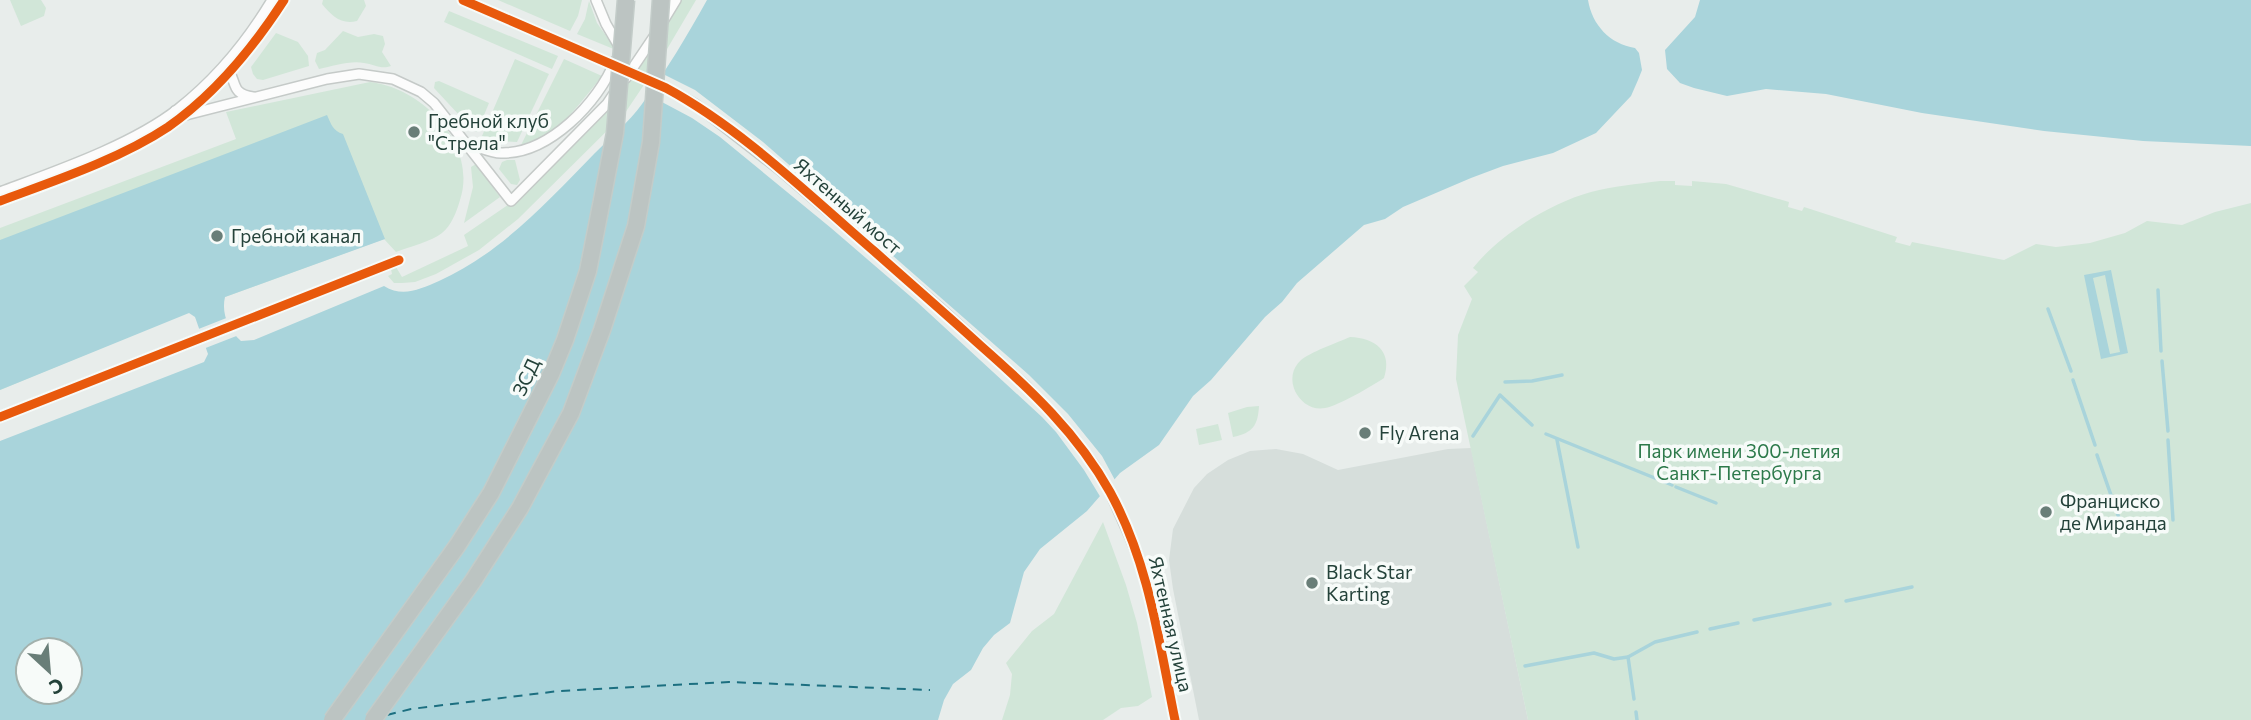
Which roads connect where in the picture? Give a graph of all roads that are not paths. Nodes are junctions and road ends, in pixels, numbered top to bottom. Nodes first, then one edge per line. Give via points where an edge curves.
1 (272, 0) edge
2 (284, 0) edge
3 (463, 0) edge
4 (596, 0) edge
5 (626, 0) edge
6 (660, 0) edge
7 (676, 0) edge
8 (227, 68) junction
9 (254, 98) junction
10 (179, 114) junction
11 (467, 144) junction
12 (0, 192) edge
13 (0, 201) edge
14 (399, 260) dead end
15 (0, 417) edge
16 (1130, 537) joint
17 (332, 720) edge
18 (373, 720) edge
19 (1175, 720) edge

1 - 8 street
2 - 8 street via 258,38
3 - 16 street, Яхтенный мост, bridge via 666,88 753,148 939,307 1045,406 1094,465
4 - 11 street via 620,49 609,77 587,104 560,133 528,151 499,154
5 - 17 highway, ЗСД, bridge via 615,133 588,271 561,351 491,493
6 - 18 highway, bridge via 651,142 636,226 570,413 520,508
7 - 11 street via 607,103 511,201
8 - 9 street via 240,94
8 - 10 street
9 - 10 street
9 - 11 street via 359,74 393,79 434,103
10 - 12 street
10 - 13 street via 143,141 106,159
14 - 15 street
16 - 19 street, Яхтенная улица via 1151,600

